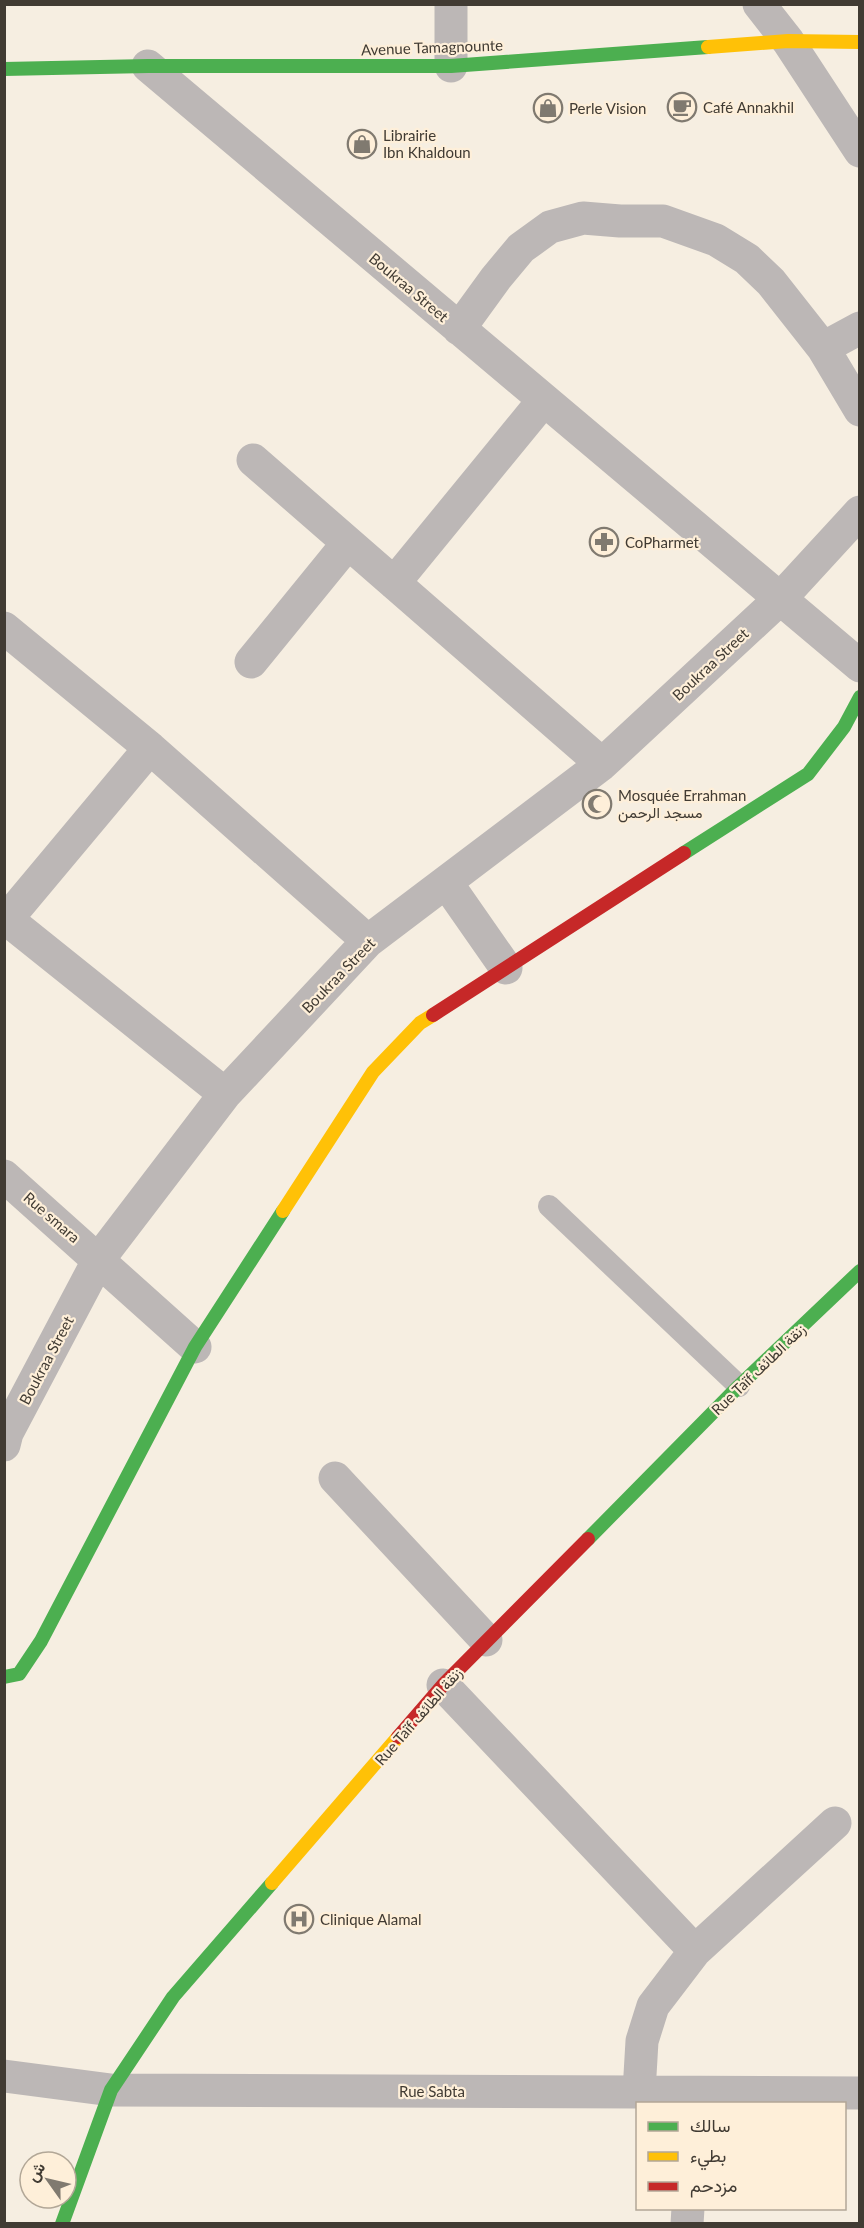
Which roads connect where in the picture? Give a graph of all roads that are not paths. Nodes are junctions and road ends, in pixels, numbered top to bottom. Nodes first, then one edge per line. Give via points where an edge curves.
1 (451, 4) edge
2 (759, 4) edge
3 (789, 40) junction
4 (860, 42) edge
5 (148, 66) junction
6 (451, 66) junction
7 (4, 69) edge
8 (860, 151) edge
9 (860, 328) edge
10 (459, 329) junction
11 (823, 348) junction
12 (543, 401) junction
13 (860, 410) edge
14 (253, 460) dead end
15 (860, 512) edge
16 (348, 543) junction
17 (394, 583) junction
18 (780, 599) junction
19 (4, 628) edge
20 (251, 662) dead end
21 (860, 666) edge
22 (860, 697) edge
23 (150, 748) junction
24 (602, 764) junction
25 (446, 882) junction
26 (6, 918) edge
27 (368, 941) junction
28 (506, 968) junction
29 (225, 1094) junction
30 (4, 1176) edge
31 (549, 1206) dead end
32 (99, 1259) junction
33 (860, 1271) edge
34 (195, 1347) junction
35 (739, 1386) junction
36 (4, 1445) edge
37 (334, 1478) dead end
38 (486, 1640) junction
39 (4, 1677) edge
40 (443, 1685) junction
41 (835, 1823) dead end
42 (695, 1951) junction
43 (4, 2076) edge
44 (111, 2090) junction
45 (639, 2092) junction
46 (860, 2093) edge
47 (690, 2098) edge
48 (62, 2223) edge

1 - 6 street
2 - 3 street
3 - 4 street, Avenue Tamagnounte
3 - 6 street, Avenue Tamagnounte
3 - 8 street
5 - 6 street, Avenue Tamagnounte
5 - 7 street, Avenue Tamagnounte
5 - 10 street, Boukraa Street
9 - 11 street
10 - 11 street via 521,249 550,227 583,218 663,221 716,240 747,259 771,282
10 - 12 street, Boukraa Street
11 - 13 street
12 - 17 street
12 - 18 street, Boukraa Street
14 - 16 street
15 - 18 street
16 - 17 street
16 - 20 street
17 - 24 street
18 - 21 street, Boukraa Street
18 - 24 street, Boukraa Street
19 - 23 street
22 - 28 street via 844,728 808,774
23 - 26 street
23 - 27 street
24 - 25 street, Boukraa Street
25 - 27 street, Boukraa Street
25 - 28 street
26 - 29 street
27 - 29 street, Boukraa Street
28 - 34 street via 420,1023 373,1072
29 - 32 street, Boukraa Street
30 - 32 street, Rue smara
31 - 35 lane
32 - 34 street, Rue smara
32 - 36 street, Boukraa Street
33 - 35 street, Rue Taïf زنقة الطائف
34 - 39 street via 41,1641 19,1674
35 - 38 street, Rue Taïf زنقة الطائف
37 - 38 street
38 - 40 street, Rue Taïf زنقة الطائف
40 - 42 street
40 - 44 street, Rue Taïf زنقة الطائف via 173,1997
41 - 42 street
42 - 45 street via 653,2006 642,2041
43 - 44 street, Rue Sabta
44 - 45 street, Rue Sabta
44 - 48 street, Rue Taïf زنقة الطائف
45 - 47 street, Rue Sabta
46 - 47 street, Rue Sabta

